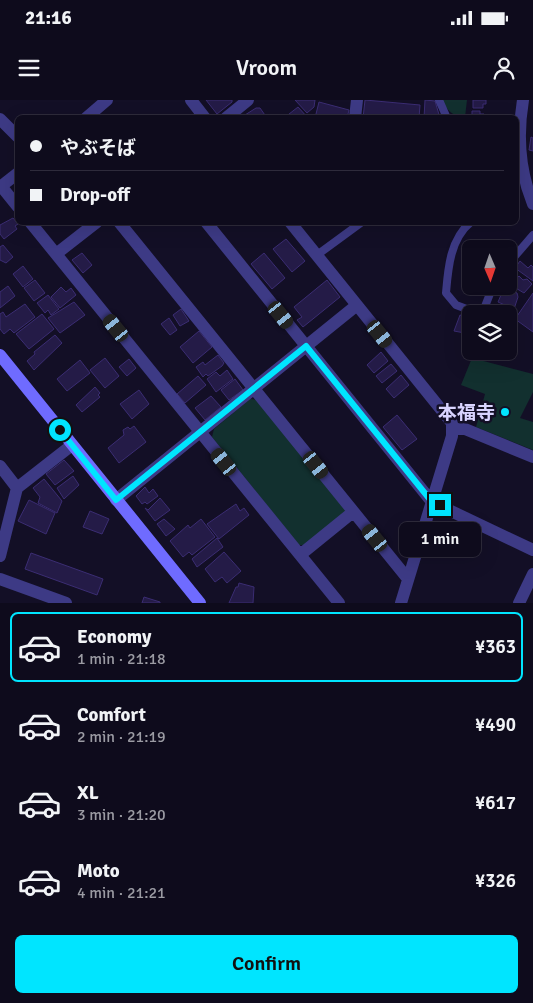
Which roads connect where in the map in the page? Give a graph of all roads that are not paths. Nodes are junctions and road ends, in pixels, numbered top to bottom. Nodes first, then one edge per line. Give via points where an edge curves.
1 (107, 100) edge
2 (191, 100) edge
3 (248, 100) edge
4 (357, 100) edge
5 (439, 100) edge
6 (523, 100) edge
7 (90, 115) edge
8 (203, 115) edge
9 (230, 115) edge
10 (355, 115) edge
11 (446, 115) edge
12 (0, 119) edge
13 (15, 134) edge
14 (523, 161) edge
15 (15, 175) edge
16 (520, 186) edge
17 (0, 187) edge
18 (15, 204) edge
19 (533, 204) edge
20 (32, 225) edge
21 (94, 225) edge
22 (121, 225) edge
23 (208, 225) edge
24 (298, 225) edge
25 (358, 225) edge
26 (468, 225) edge
27 (533, 235) edge
28 (518, 252) edge
29 (56, 254) junction
30 (318, 255) junction
31 (357, 305) junction
32 (462, 307) edge
33 (306, 346) junction
34 (0, 355) edge
35 (253, 388) junction
36 (452, 429) junction
37 (199, 432) junction
38 (72, 444) junction
39 (533, 457) edge
40 (0, 466) edge
41 (18, 488) junction
42 (116, 500) junction
43 (432, 502) junction
44 (353, 512) junction
45 (533, 550) edge
46 (300, 555) junction
47 (0, 556) edge
48 (533, 574) edge
49 (0, 579) edge
50 (408, 579) junction
51 (66, 603) edge
52 (200, 603) edge
53 (338, 603) edge
54 (401, 603) edge
55 (519, 603) edge

1 - 7 street
2 - 8 street
3 - 9 street
4 - 10 street
5 - 11 lane
6 - 14 street via 520,140
12 - 13 street
14 - 16 street
15 - 17 street
16 - 19 street
17 - 18 street
20 - 29 street
21 - 29 street
22 - 35 street
23 - 33 street
24 - 30 street
25 - 30 lane
26 - 32 lane via 448,263 446,293
27 - 28 lane
29 - 37 street
30 - 31 street
31 - 33 street
31 - 36 street via 452,422
33 - 35 street
33 - 43 street
34 - 38 street
35 - 37 street
35 - 44 street
36 - 39 street via 465,429
36 - 43 street
37 - 42 street
37 - 46 street
38 - 41 street
38 - 42 street
40 - 41 street
41 - 47 street
42 - 52 street
43 - 45 street
43 - 50 street
44 - 46 street
44 - 50 street
46 - 53 street
48 - 55 street
49 - 51 street
50 - 54 street

